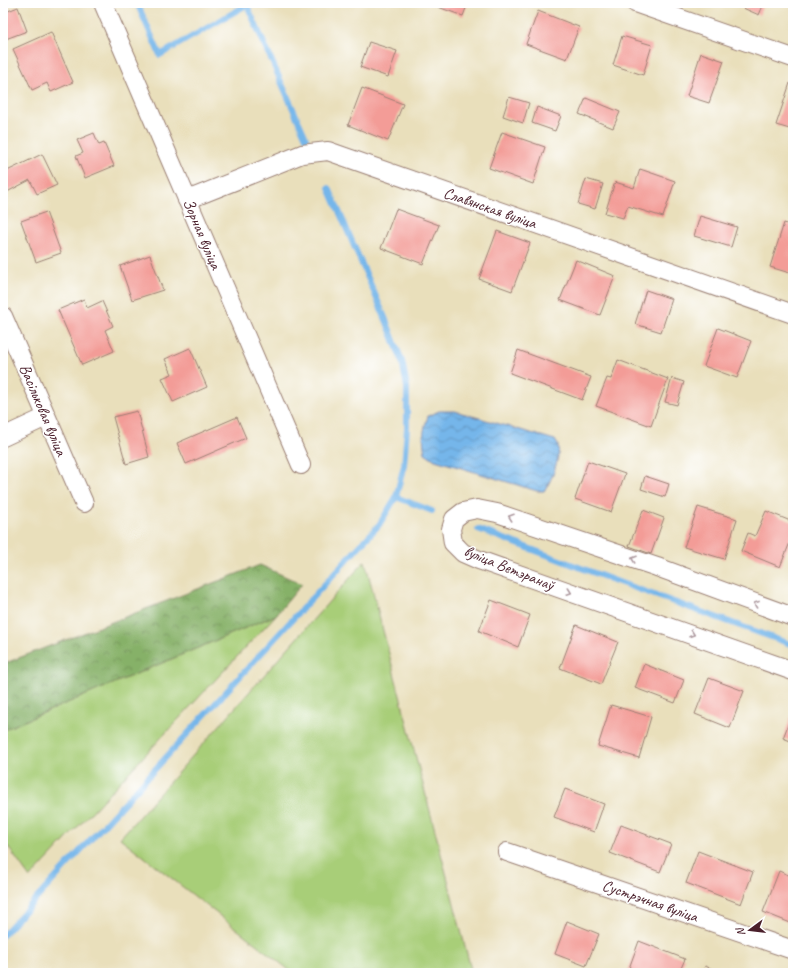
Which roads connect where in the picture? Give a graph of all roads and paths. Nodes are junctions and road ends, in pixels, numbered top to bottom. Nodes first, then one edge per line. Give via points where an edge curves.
1 (102, 3) edge
2 (635, 3) edge
3 (793, 58) edge
4 (187, 200) junction
5 (793, 314) edge
6 (3, 316) edge
7 (46, 417) junction
8 (3, 437) edge
9 (301, 465) dead end
10 (84, 503) dead end
11 (793, 617) edge
12 (793, 670) edge
13 (507, 852) dead end
14 (793, 950) edge

1 - 4 street, Зорная вуліца
2 - 3 street
4 - 5 street, Славянская вуліца via 302,154 328,151
4 - 9 street, Зорная вуліца
6 - 7 street, Васільковая вуліца
7 - 8 street
7 - 10 street, Васільковая вуліца
11 -> 12 street, вуліца Ветэранаў via 657,567 497,513 477,509 463,512 454,519 451,529 453,543 463,553 479,560
13 - 14 street, Сустрэчная вуліца

